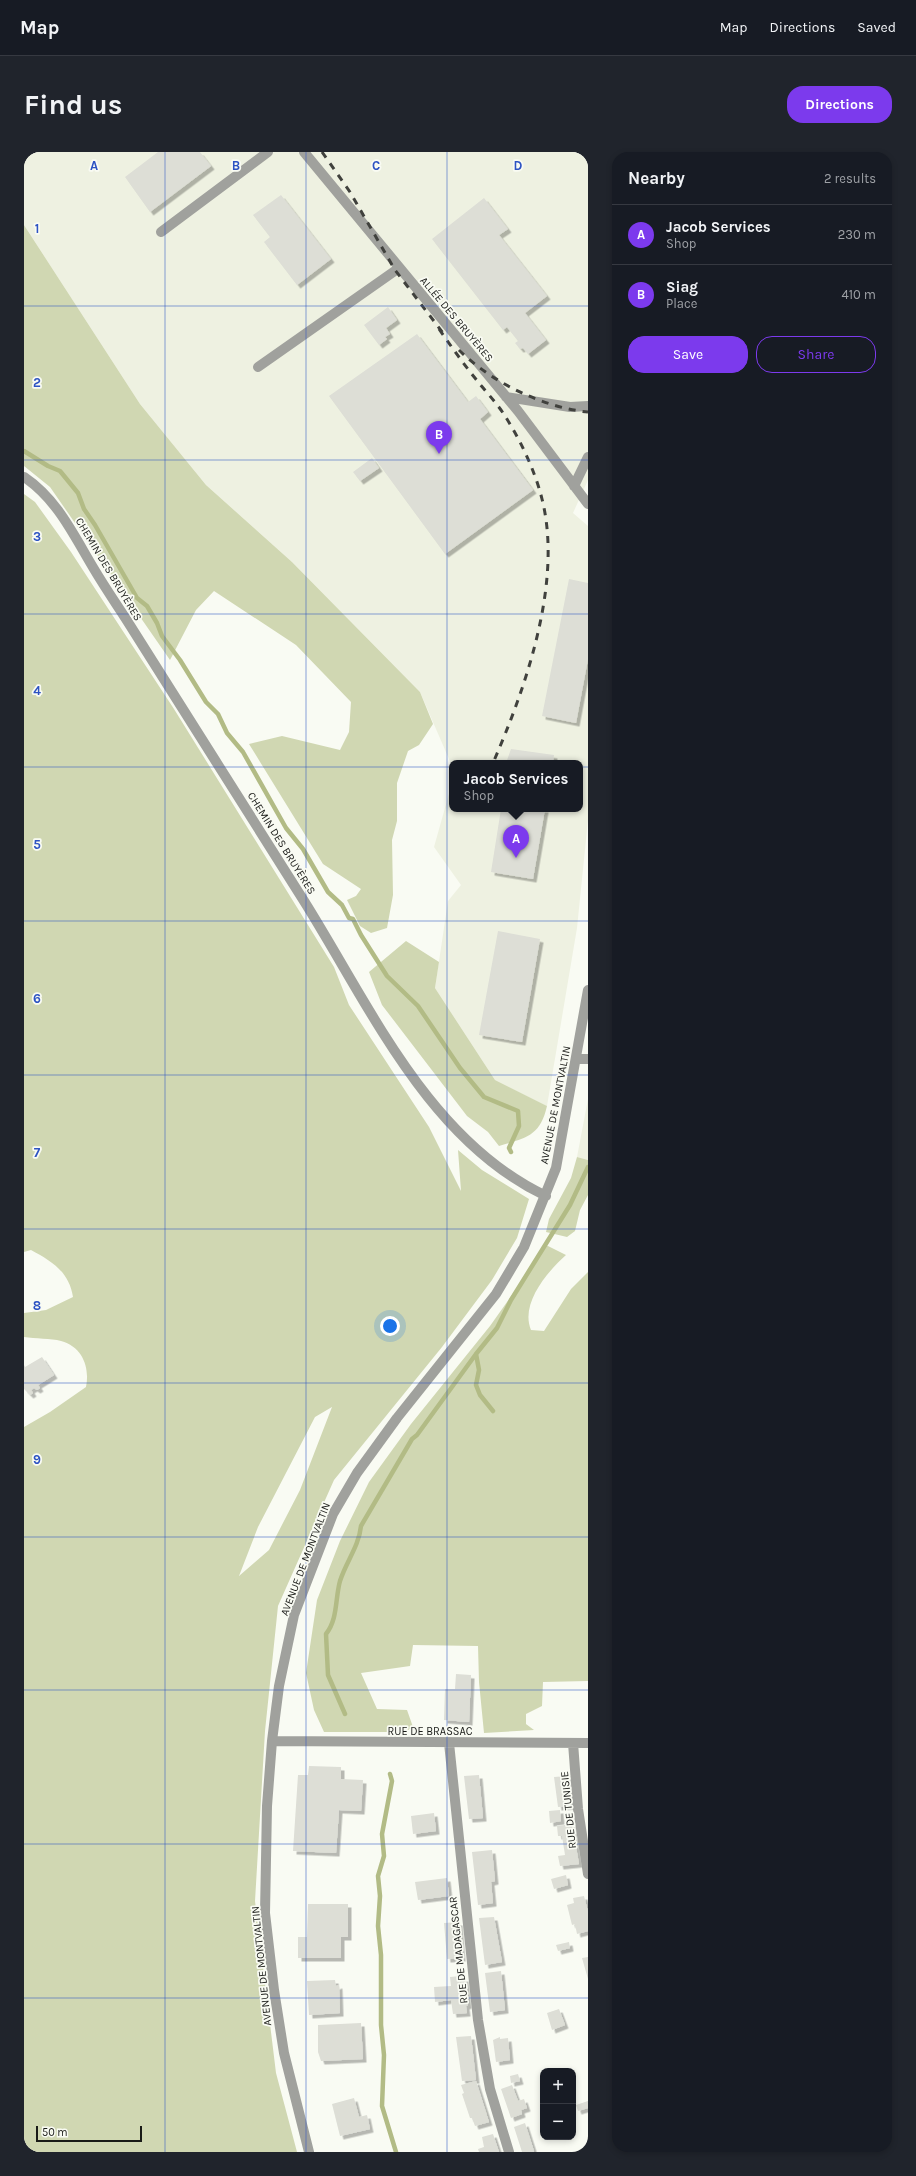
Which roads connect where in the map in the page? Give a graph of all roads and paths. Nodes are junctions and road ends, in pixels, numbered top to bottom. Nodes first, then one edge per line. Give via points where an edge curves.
1 (268, 152) edge
2 (304, 152) edge
3 (161, 232) dead end
4 (399, 268) junction
5 (258, 367) dead end
6 (506, 397) junction
7 (588, 406) edge
8 (588, 456) edge
9 (24, 477) edge
10 (574, 486) junction
11 (588, 504) edge
12 (588, 990) edge
13 (576, 1058) junction
14 (588, 1060) edge
15 (546, 1196) junction
16 (272, 1741) junction
17 (449, 1743) junction
18 (573, 1743) junction
19 (588, 1743) edge
20 (588, 1874) edge
21 (310, 2152) edge
22 (509, 2152) edge

1 - 3 street
2 - 4 street, ALLÉE DES BRUYÈRES
4 - 5 street
4 - 6 street, ALLÉE DES BRUYÈRES
6 - 7 street via 570,407
6 - 10 street, ALLÉE DES BRUYÈRES
8 - 10 street
9 - 15 street, CHEMIN DES BRUYÈRES via 52,502 64,517 94,569 314,918 373,1019 412,1075 460,1136 523,1186
10 - 11 street, ALLÉE DES BRUYÈRES
12 - 13 street, AVENUE DE MONTVALTIN
13 - 14 street
13 - 15 street, AVENUE DE MONTVALTIN via 556,1168
15 - 16 street, AVENUE DE MONTVALTIN via 524,1247 496,1294 397,1418 357,1473 333,1514 294,1615 279,1686
16 - 17 street, RUE DE BRASSAC
16 - 21 street, AVENUE DE MONTVALTIN via 265,1913 284,2053
17 - 18 street, RUE DE BRASSAC
17 - 22 street, RUE DE MADAGASCAR via 479,2028 490,2089
18 - 19 street, RUE DE BRASSAC
18 - 20 street, RUE DE TUNISIE via 578,1809

